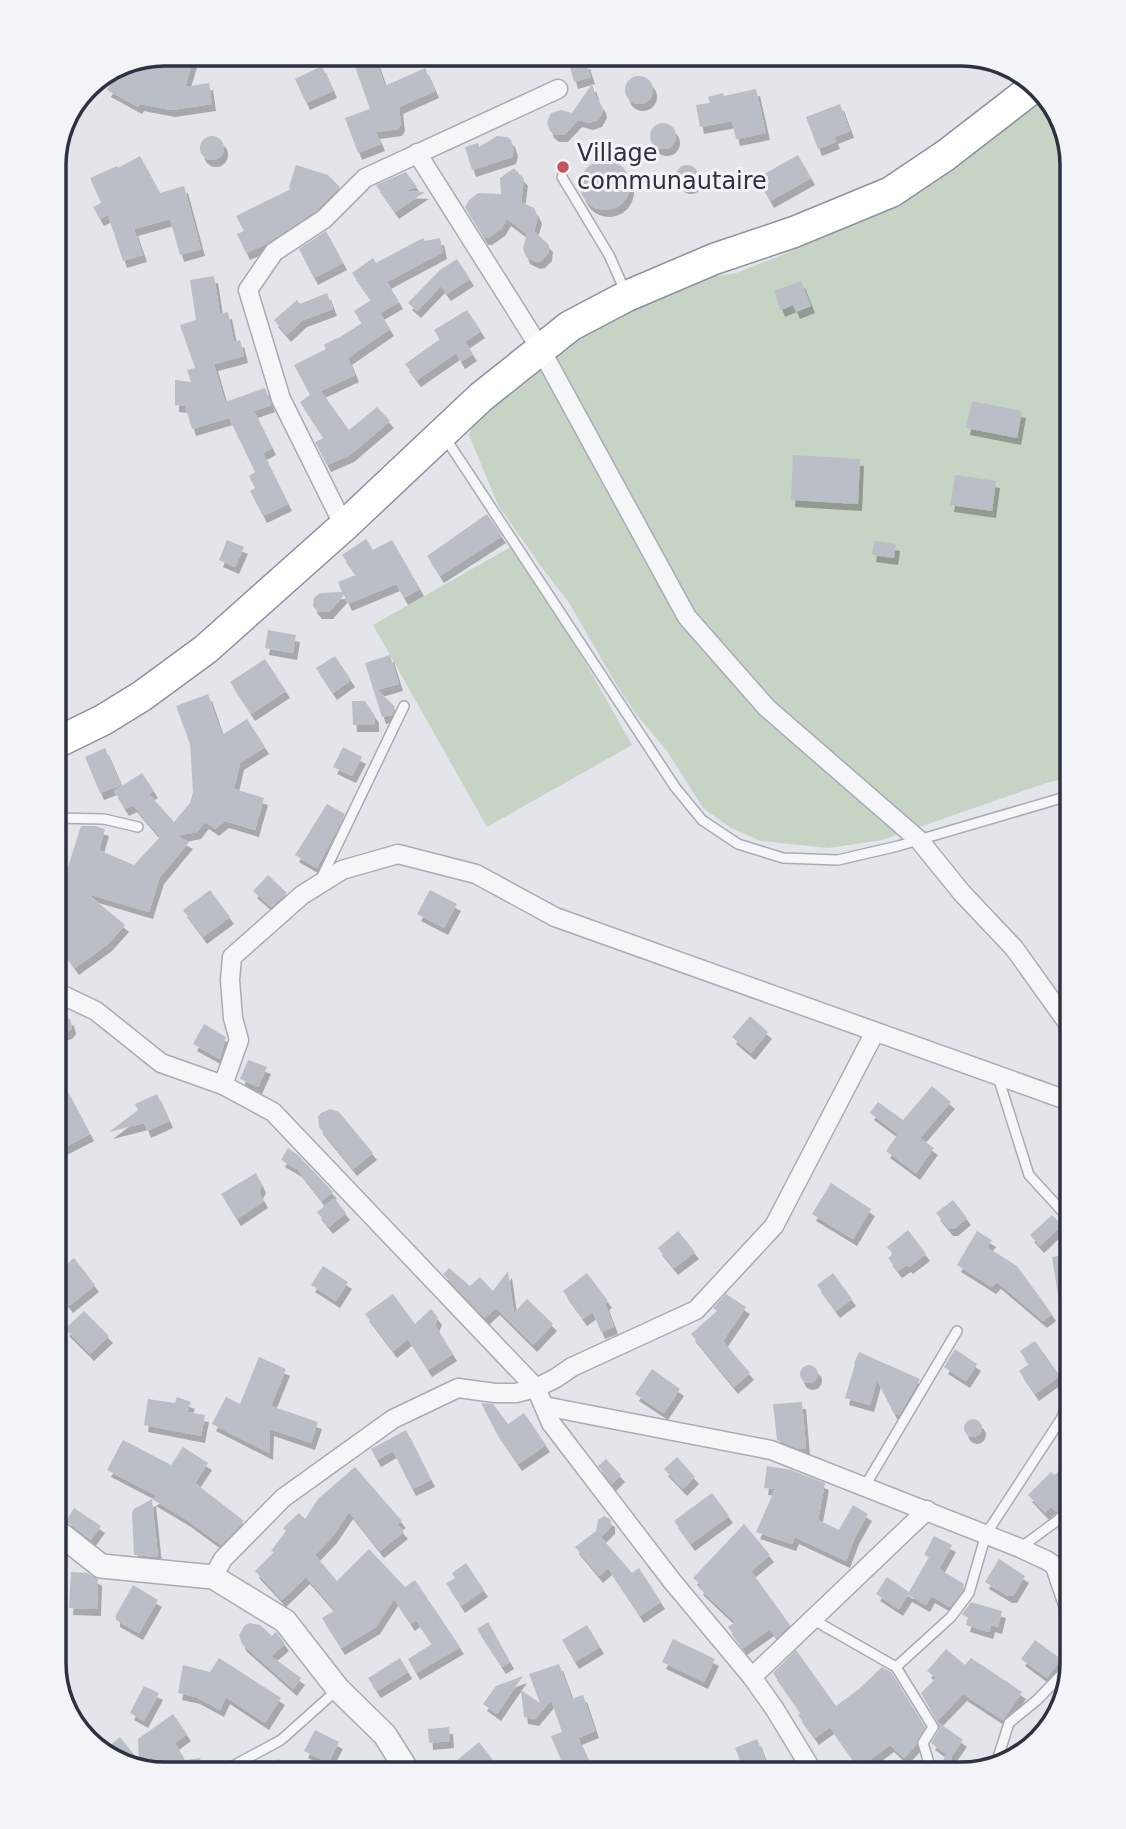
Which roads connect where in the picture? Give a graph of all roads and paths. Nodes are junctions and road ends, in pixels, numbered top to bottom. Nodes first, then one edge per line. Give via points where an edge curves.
1 (558, 89) dead end
2 (1027, 92) edge
3 (418, 153) junction
4 (562, 177) dead end
5 (627, 296) junction
6 (540, 348) junction
7 (443, 434) junction
8 (344, 526) junction
9 (404, 706) dead end
10 (67, 738) edge
11 (1060, 798) edge
12 (67, 818) edge
13 (138, 827) dead end
14 (919, 839) junction
15 (318, 885) junction
16 (67, 997) edge
17 (1060, 1013) edge
18 (875, 1032) junction
19 (998, 1077) junction
20 (223, 1085) junction
21 (1060, 1098) edge
22 (1060, 1209) edge
23 (957, 1331) dead end
24 (536, 1388) junction
25 (544, 1406) junction
26 (1060, 1421) edge
27 (865, 1486) junction
28 (927, 1510) junction
29 (1060, 1518) edge
30 (986, 1534) junction
31 (67, 1539) edge
32 (1020, 1548) junction
33 (1048, 1561) junction
34 (1060, 1570) edge
35 (213, 1577) junction
36 (1060, 1596) edge
37 (812, 1619) junction
38 (896, 1667) junction
39 (752, 1677) junction
40 (1059, 1678) edge
41 (338, 1689) junction
42 (999, 1754) edge
43 (239, 1762) edge
44 (402, 1762) edge
45 (807, 1762) edge
46 (929, 1762) edge

1 - 3 street
2 - 5 highway via 891,192
3 - 6 street
3 - 8 street via 365,178 324,219 274,252 248,290 281,399
4 - 5 lane via 609,255
5 - 6 highway
6 - 7 highway
6 - 14 street via 687,617 766,708
7 - 8 highway
7 - 14 lane via 675,788 702,820 738,844 783,858 838,859
8 - 10 highway via 206,649 142,696
9 - 15 lane
11 - 14 lane
12 - 13 lane via 104,819
14 - 17 street via 1014,948
15 - 18 street via 342,870 398,854 476,874 555,917
15 - 20 street via 232,957 233,1018 239,1040
16 - 20 street via 96,1011 161,1063
18 - 19 street
18 - 24 street via 774,1226 696,1310
19 - 21 street
19 - 22 lane via 1029,1175
20 - 24 street via 273,1112
23 - 27 lane
24 - 25 street
24 - 35 street via 495,1394 458,1388 393,1419 284,1498 223,1559
25 - 27 street via 771,1450
25 - 39 street via 551,1423 589,1473
26 - 30 lane
27 - 28 street
28 - 30 street
28 - 37 street
29 - 32 lane
30 - 32 street
30 - 38 lane via 969,1593 951,1617
31 - 35 street via 101,1566
32 - 33 street
33 - 34 street
33 - 36 lane
35 - 41 street via 285,1621
37 - 38 lane
37 - 39 street
38 - 46 lane via 933,1727 923,1743
39 - 45 street
40 - 42 lane via 1009,1723
41 - 43 lane via 281,1740
41 - 44 street via 385,1735

